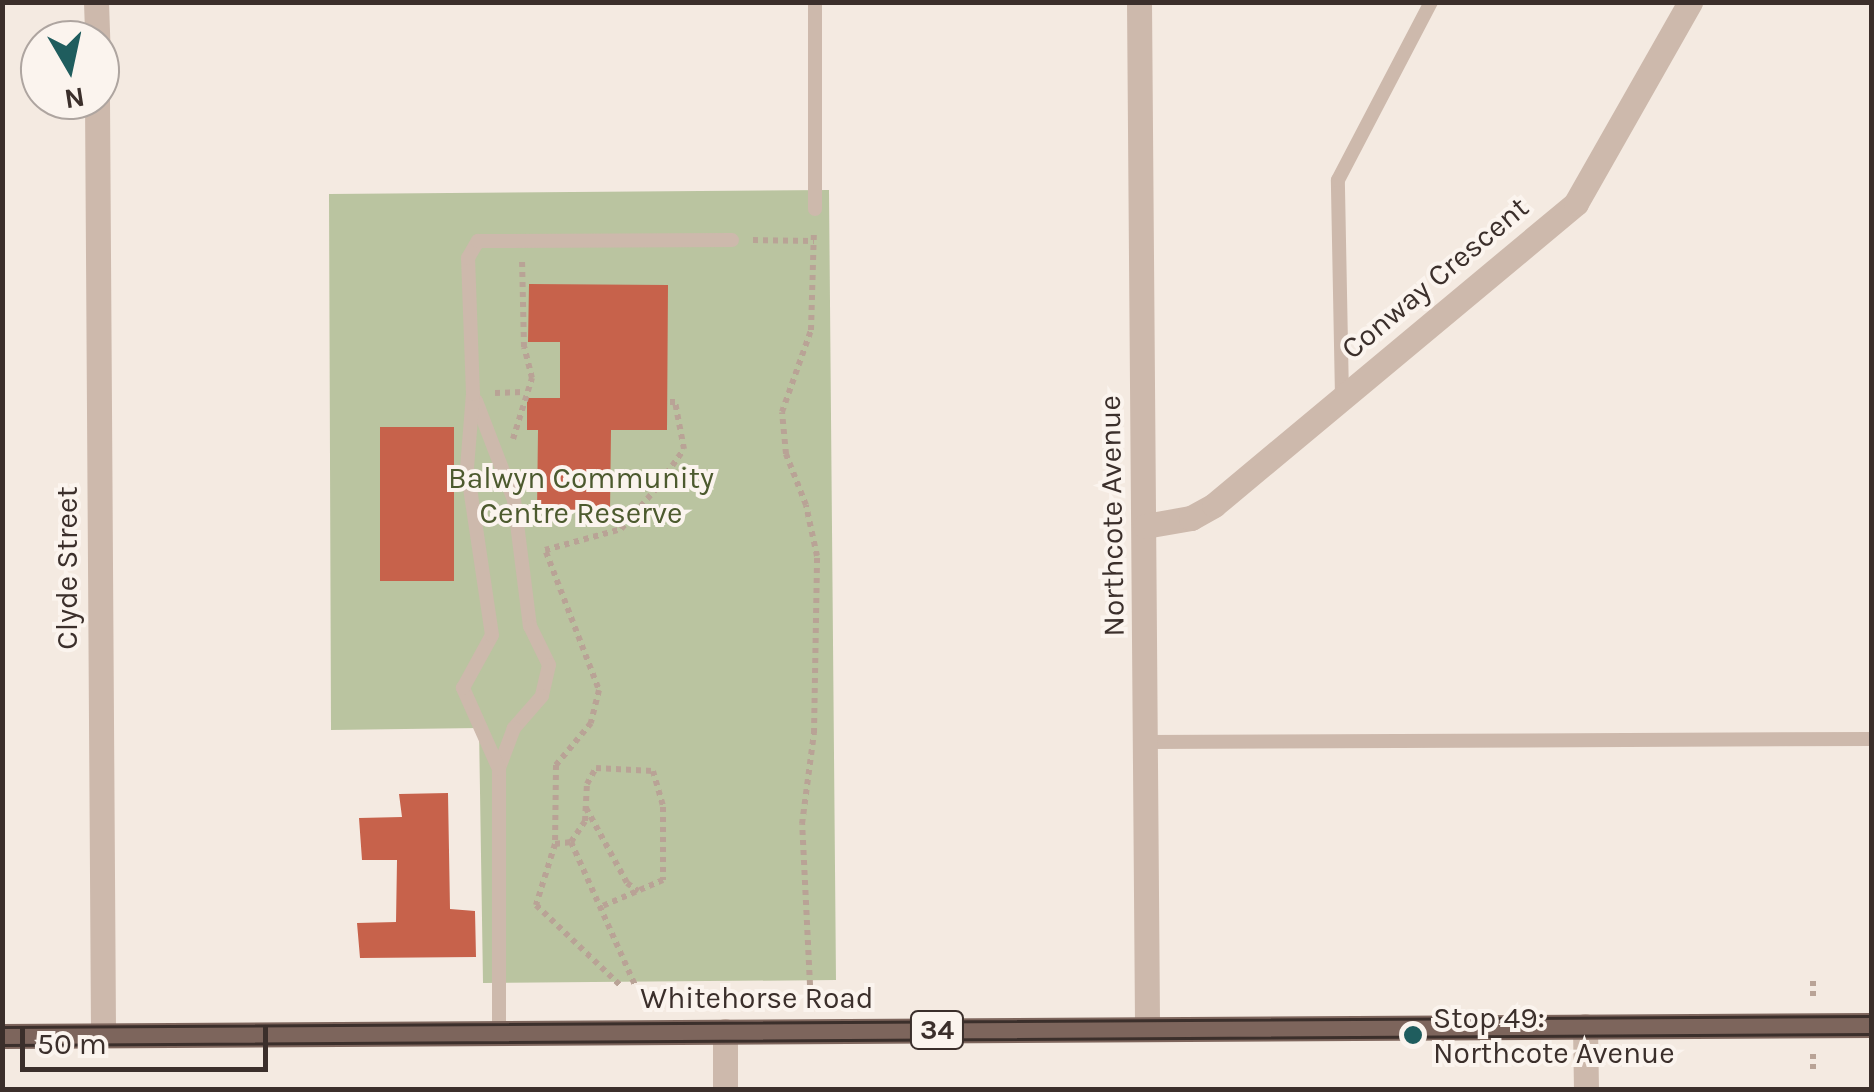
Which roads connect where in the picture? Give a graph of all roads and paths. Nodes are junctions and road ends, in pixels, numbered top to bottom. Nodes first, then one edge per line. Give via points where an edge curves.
1 (815, 2) edge
2 (1139, 2) edge
3 (1431, 2) edge
4 (1690, 2) edge
5 (97, 120) edge
6 (815, 209) joint
7 (522, 240) junction
8 (732, 240) joint
9 (814, 241) junction
10 (473, 394) junction
11 (1342, 397) junction
12 (668, 402) dead end
13 (510, 444) dead end
14 (1145, 526) junction
15 (546, 550) dead end
16 (549, 560) dead end
17 (1872, 738) edge
18 (1146, 742) junction
19 (498, 769) junction
20 (586, 808) junction
21 (571, 842) junction
22 (555, 844) junction
23 (640, 892) junction
24 (600, 907) junction
25 (622, 987) dead end
26 (636, 987) dead end
27 (1872, 1025) edge
28 (1585, 1026) junction
29 (1147, 1029) junction
30 (804, 1030) junction
31 (725, 1031) junction
32 (499, 1032) junction
33 (2, 1036) edge
34 (103, 1036) junction
35 (725, 1090) edge
36 (1586, 1090) edge

1 - 6 lane
2 - 14 street, Northcote Avenue
3 - 11 lane via 1338,180
4 - 11 street, Conway Crescent via 1576,203
5 - 34 street, Clyde Street
6 - 9 path
7 - 8 lane
7 - 10 lane via 478,241 468,258
7 - 13 path via 524,347 532,378 522,426
8 - 9 path
9 - 30 path via 810,330 782,412 786,454 817,556 814,734 802,824 813,1000
10 - 19 lane via 467,468 492,635 463,688
10 - 19 lane via 514,500 530,626 549,666 542,696 514,728
11 - 14 street, Conway Crescent via 1214,505 1192,518
12 - 15 path via 675,402 684,449 655,490 621,529
14 - 18 street, Northcote Avenue
16 - 22 path via 599,690 590,723 556,765
17 - 18 lane
18 - 29 street, Northcote Avenue
19 - 32 lane
20 - 21 path via 580,837
20 - 23 path via 627,882
20 - 23 path via 596,768 653,771 663,806 663,880
21 - 22 path
21 - 24 path
22 - 25 path via 536,905
23 - 24 path
24 - 26 path
27 - 28 main road, Whitehorse Road / 34
28 - 29 main road, Whitehorse Road / 34
28 - 36 street
29 - 30 main road, Whitehorse Road / 34
30 - 31 main road, Whitehorse Road / 34
31 - 32 main road, Whitehorse Road / 34
31 - 35 street
32 - 34 main road, Whitehorse Road / 34
33 - 34 main road, Whitehorse Road / 34

